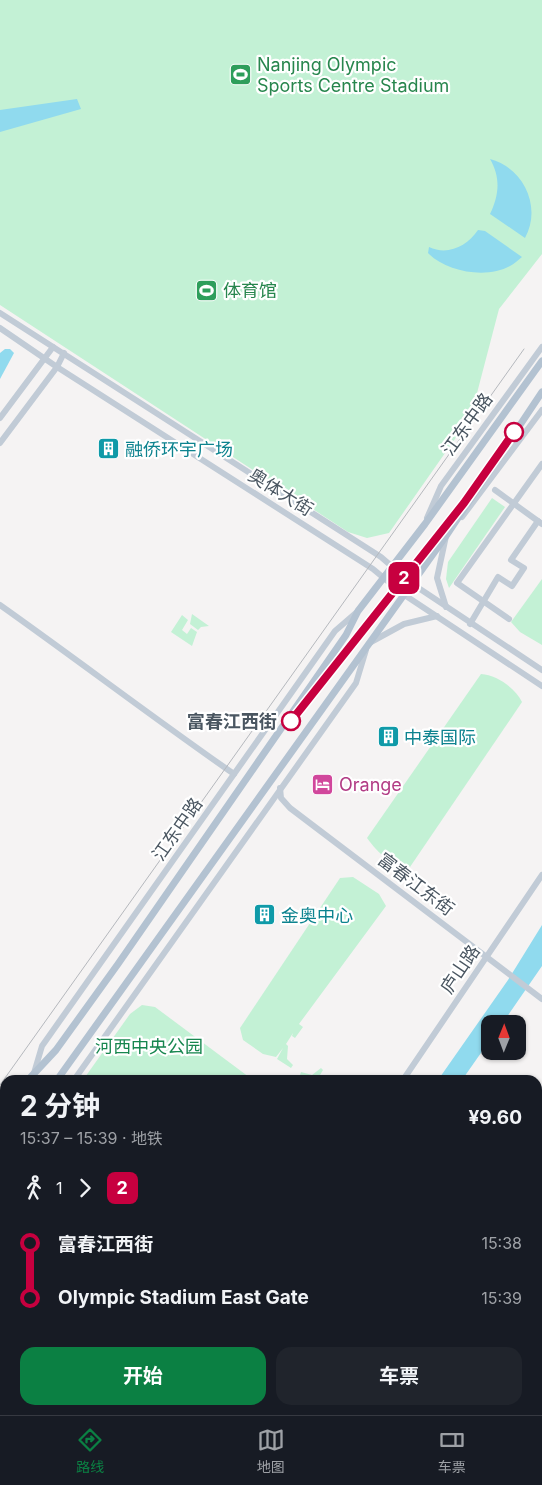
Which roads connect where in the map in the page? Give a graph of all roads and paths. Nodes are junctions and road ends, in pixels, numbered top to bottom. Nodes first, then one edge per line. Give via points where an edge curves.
1 (0, 313) edge
2 (0, 328) edge
3 (53, 347) junction
4 (542, 347) edge
5 (64, 353) junction
6 (44, 358) junction
7 (542, 361) edge
8 (57, 367) junction
9 (542, 392) edge
10 (542, 410) edge
11 (0, 418) edge
12 (0, 443) edge
13 (542, 464) edge
14 (495, 490) dead end
15 (513, 504) junction
16 (540, 523) edge
17 (425, 524) junction
18 (446, 536) junction
19 (391, 566) junction
20 (382, 578) junction
21 (411, 584) junction
22 (403, 594) junction
23 (482, 601) junction
24 (0, 605) edge
25 (446, 608) junction
26 (358, 611) junction
27 (437, 616) junction
28 (509, 619) dead end
29 (470, 624) junction
30 (367, 644) junction
31 (542, 670) edge
32 (542, 686) edge
33 (234, 774) junction
34 (280, 788) junction
35 (542, 875) edge
36 (487, 956) junction
37 (542, 999) edge
38 (34, 1073) joint
39 (61, 1075) edge
40 (78, 1075) edge
41 (405, 1075) edge

1 - 3 street, 奥体大街
2 - 6 street, 奥体大街
3 - 5 street, 奥体大街
3 - 6 street
4 - 17 street, 江东中路 via 441,486
5 - 8 street
5 - 19 street, 奥体大街
6 - 8 street, 奥体大街
6 - 11 street
7 - 17 main road, 江东中路
8 - 12 street
8 - 20 street, 奥体大街 via 372,568
9 - 18 main road
10 - 18 street
13 - 15 street
14 - 15 street
15 - 16 street
15 - 23 street via 456,583
16 - 23 street via 511,560 524,568 512,586 498,577
17 - 19 main road, 江东中路
18 - 21 main road
18 - 25 street via 437,578
19 - 20 main road, 江东中路
19 - 21 street, 奥体大街
20 - 22 street, 奥体大街
20 - 26 main road, 江东中路
21 - 22 main road
21 - 25 street, 奥体大街
22 - 27 street, 奥体大街
22 - 30 main road
23 - 28 street
23 - 29 street
24 - 33 street
25 - 29 street, 奥体大街
26 - 33 street, 江东中路 via 335,631
26 - 38 main road, 江东中路 via 346,635 118,964 56,1050
27 - 30 street via 404,624
27 - 32 street, 奥体大街
29 - 31 street, 奥体大街
30 - 34 street via 356,683
30 - 39 main road
33 - 38 street, 江东中路 via 42,1046
34 - 36 street, 富春江东街 via 281,798 290,808
34 - 40 street
35 - 36 street, 庐山路
36 - 37 street, 富春江东街
36 - 41 street, 庐山路

